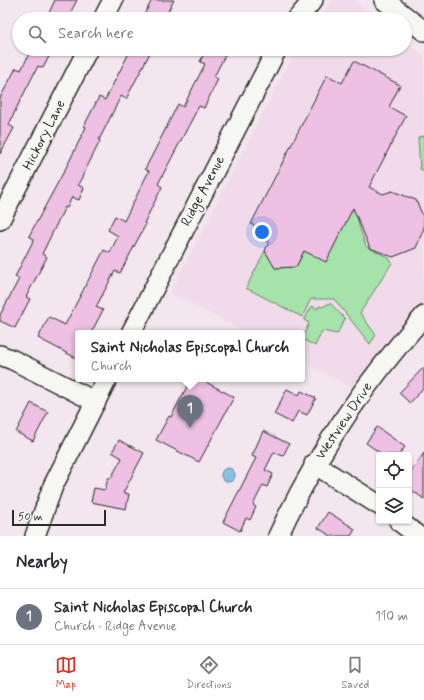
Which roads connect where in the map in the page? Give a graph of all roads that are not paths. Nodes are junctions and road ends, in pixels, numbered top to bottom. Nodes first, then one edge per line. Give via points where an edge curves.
1 (113, 0) edge
2 (313, 0) edge
3 (384, 0) edge
4 (107, 12) edge
5 (303, 12) edge
6 (399, 12) edge
7 (412, 22) edge
8 (424, 32) edge
9 (84, 56) edge
10 (273, 56) edge
11 (0, 220) edge
12 (424, 316) edge
13 (132, 330) edge
14 (0, 355) edge
15 (106, 382) edge
16 (96, 402) junction
17 (314, 464) junction
18 (376, 503) edge
19 (403, 524) edge
20 (34, 536) edge
21 (278, 536) edge
22 (418, 536) edge

1 - 4 street
2 - 5 street
3 - 6 street
7 - 8 street
9 - 11 street, Hickory Lane
10 - 13 street, Ridge Avenue
12 - 17 street, Westview Drive via 366,387
14 - 16 street
15 - 16 street
16 - 20 street via 53,486
17 - 18 street
17 - 21 street, Westview Drive
19 - 22 street

